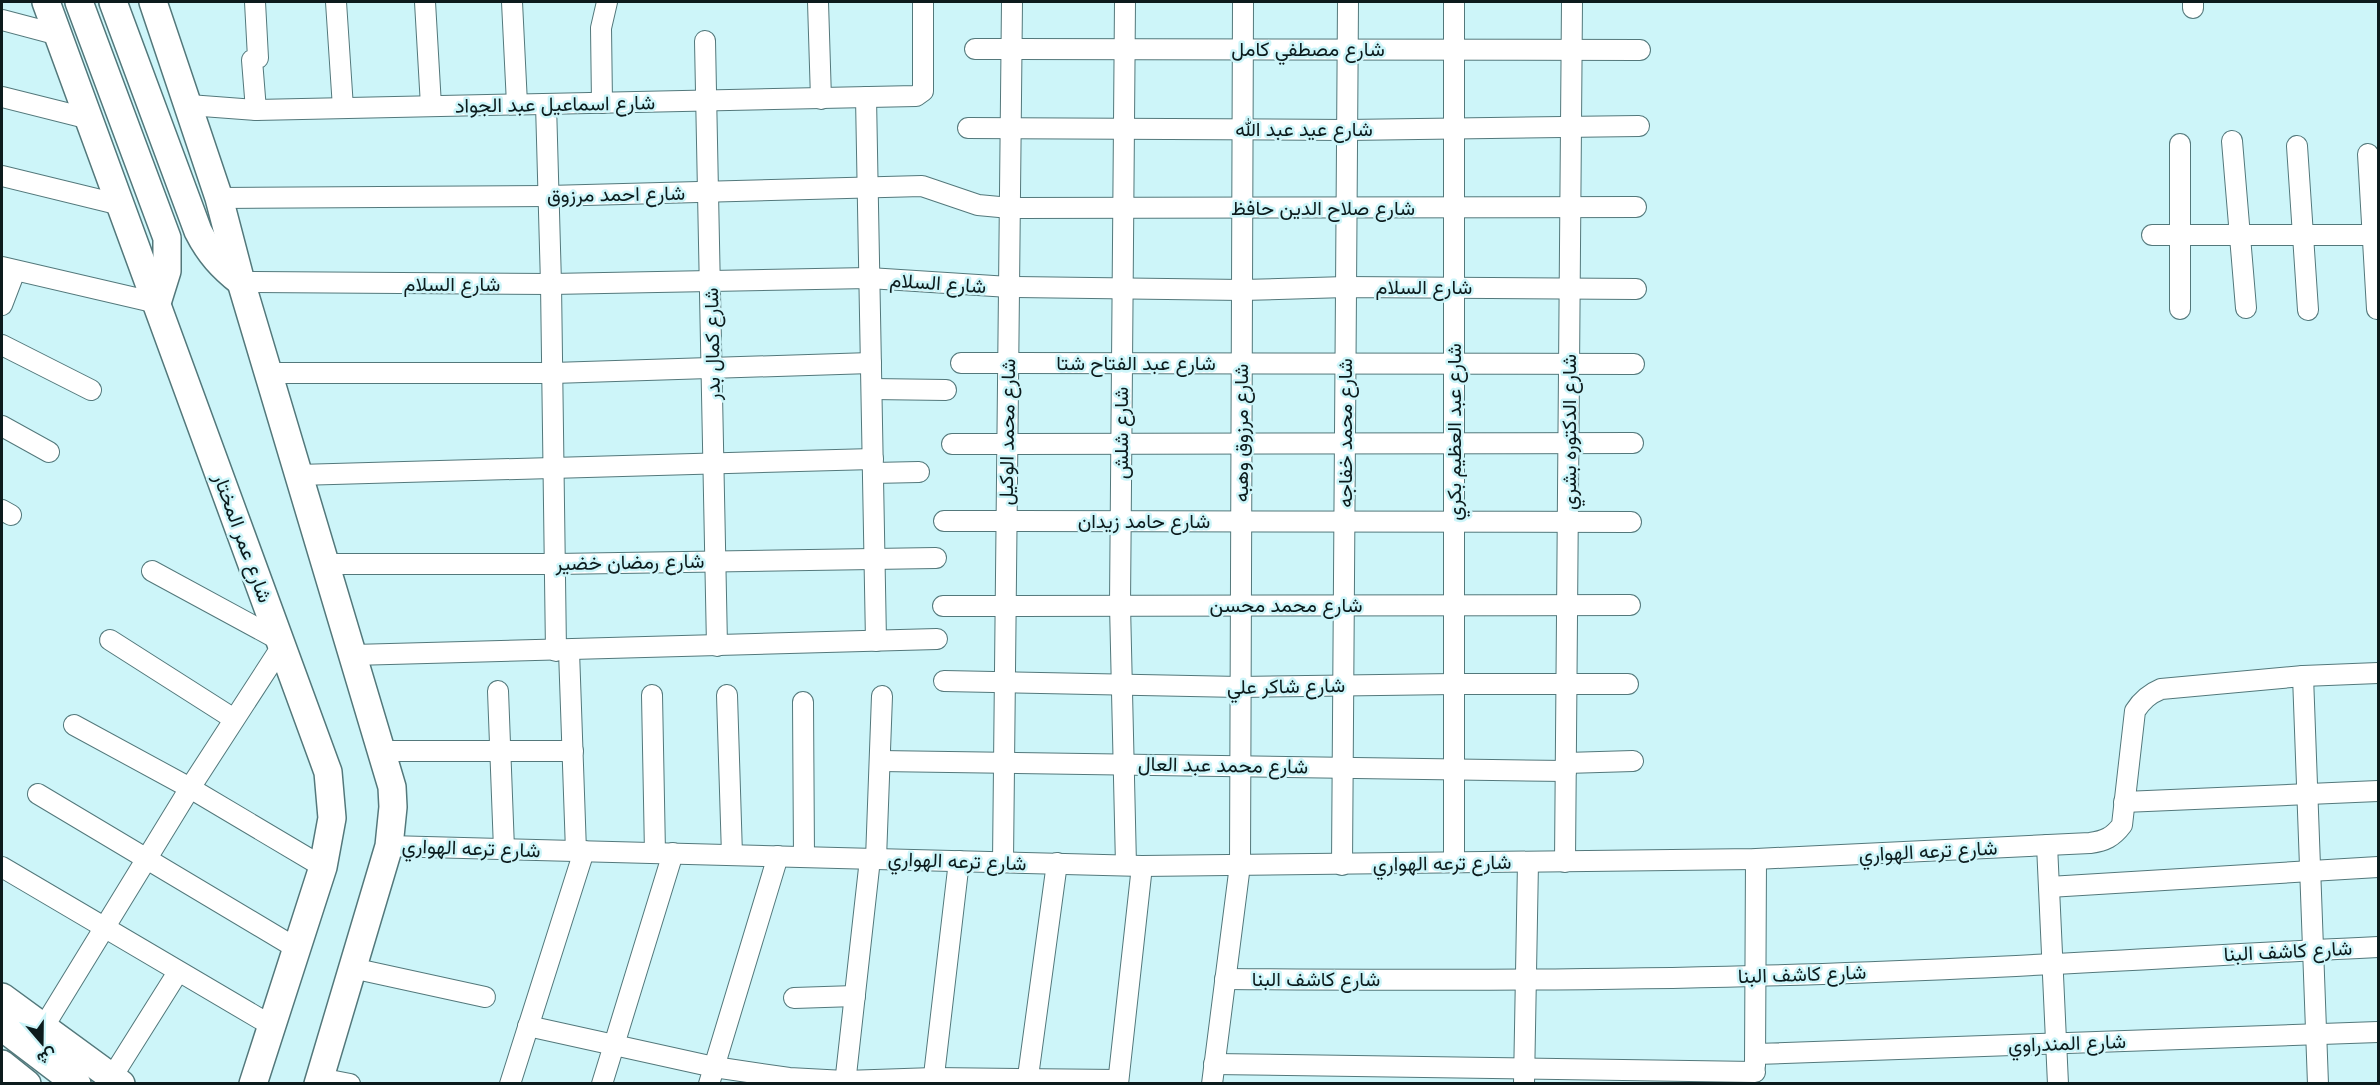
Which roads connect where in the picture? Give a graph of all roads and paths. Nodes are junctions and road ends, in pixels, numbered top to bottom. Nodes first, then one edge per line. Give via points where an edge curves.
1 (46, 2) edge
2 (79, 2) edge
3 (113, 2) edge
4 (153, 2) edge
5 (255, 2) edge
6 (336, 2) edge
7 (425, 2) edge
8 (512, 2) edge
9 (607, 2) edge
10 (818, 2) edge
11 (923, 2) edge
12 (1012, 2) edge
13 (1125, 2) edge
14 (1243, 2) edge
15 (1347, 2) edge
16 (1454, 2) edge
17 (1572, 2) edge
18 (2, 20) edge
19 (59, 35) junction
20 (705, 41) dead end
21 (975, 49) dead end
22 (1011, 49) junction
23 (1125, 49) junction
24 (1243, 49) junction
25 (1347, 50) junction
26 (1454, 50) junction
27 (1572, 50) junction
28 (1640, 50) dead end
29 (2, 97) edge
30 (866, 97) junction
31 (820, 99) junction
32 (706, 101) junction
33 (602, 103) junction
34 (517, 104) junction
35 (546, 104) junction
36 (189, 105) junction
37 (431, 106) junction
38 (342, 108) junction
39 (255, 110) junction
40 (90, 119) junction
41 (1571, 126) junction
42 (1639, 126) dead end
43 (968, 128) dead end
44 (1010, 128) junction
45 (1125, 129) junction
46 (1243, 129) junction
47 (1454, 129) junction
48 (1347, 130) junction
49 (2232, 141) dead end
50 (2180, 144) dead end
51 (2297, 146) dead end
52 (2368, 154) dead end
53 (2, 176) edge
54 (868, 188) junction
55 (708, 192) junction
56 (548, 196) junction
57 (219, 198) junction
58 (121, 205) junction
59 (1570, 207) junction
60 (1636, 207) dead end
61 (1010, 208) junction
62 (1125, 208) junction
63 (1242, 208) junction
64 (1346, 208) junction
65 (1454, 208) junction
66 (2152, 235) dead end
67 (2180, 235) junction
68 (2240, 235) junction
69 (2302, 235) junction
70 (2376, 235) edge
71 (8, 269) edge
72 (869, 278) junction
73 (710, 281) junction
74 (241, 282) junction
75 (551, 284) junction
76 (1009, 287) junction
77 (1346, 287) junction
78 (1570, 287) junction
79 (1121, 288) junction
80 (1454, 288) junction
81 (1636, 289) dead end
82 (1242, 290) junction
83 (157, 303) junction
84 (2, 305) edge
85 (2246, 308) dead end
86 (2180, 309) dead end
87 (2307, 309) dead end
88 (2378, 309) edge
89 (2, 345) edge
90 (871, 363) junction
91 (961, 363) dead end
92 (1008, 363) junction
93 (1121, 363) junction
94 (1242, 363) junction
95 (1345, 364) junction
96 (1454, 364) junction
97 (1569, 364) junction
98 (1634, 364) dead end
99 (712, 368) junction
100 (268, 373) junction
101 (552, 373) junction
102 (872, 389) junction
103 (91, 390) dead end
104 (946, 390) dead end
105 (2, 426) edge
106 (1633, 442) dead end
107 (1241, 443) junction
108 (1345, 443) junction
109 (1454, 443) junction
110 (1569, 443) junction
111 (952, 444) dead end
112 (1007, 444) junction
113 (1121, 444) junction
114 (49, 452) dead end
115 (714, 464) junction
116 (873, 466) junction
117 (554, 469) junction
118 (919, 472) dead end
119 (298, 475) junction
120 (1006, 520) junction
121 (944, 521) dead end
122 (1122, 521) junction
123 (1241, 521) junction
124 (1344, 521) junction
125 (1454, 521) junction
126 (1568, 521) junction
127 (1631, 522) dead end
128 (936, 558) dead end
129 (875, 559) junction
130 (717, 561) junction
131 (324, 564) junction
132 (555, 564) junction
133 (152, 571) dead end
134 (1120, 605) junction
135 (1240, 605) junction
136 (1344, 605) junction
137 (1454, 605) junction
138 (1567, 605) junction
139 (1629, 605) dead end
140 (943, 606) dead end
141 (1006, 606) junction
142 (937, 639) dead end
143 (110, 640) dead end
144 (876, 641) junction
145 (282, 643) junction
146 (717, 646) junction
147 (562, 651) junction
148 (353, 655) junction
149 (2379, 673) edge
150 (2303, 676) junction
151 (944, 681) dead end
152 (1005, 682) junction
153 (1122, 684) junction
154 (1454, 684) junction
155 (1567, 684) junction
156 (1628, 684) dead end
157 (1343, 685) junction
158 (1240, 687) junction
159 (498, 691) dead end
160 (652, 694) dead end
161 (727, 694) dead end
162 (882, 696) dead end
163 (803, 702) dead end
164 (234, 719) junction
165 (74, 725) dead end
166 (382, 751) junction
167 (500, 751) junction
168 (573, 751) junction
169 (1633, 760) dead end
170 (880, 761) junction
171 (1004, 761) junction
172 (1124, 763) junction
173 (1240, 765) junction
174 (1342, 767) junction
175 (1566, 767) junction
176 (1454, 769) junction
177 (190, 788) junction
178 (2379, 791) edge
179 (38, 794) dead end
180 (2307, 794) junction
181 (2124, 802) junction
182 (2047, 845) junction
183 (389, 846) junction
184 (504, 849) junction
185 (580, 851) junction
186 (664, 853) junction
187 (732, 855) junction
188 (778, 856) junction
189 (804, 857) junction
190 (146, 859) junction
191 (873, 859) junction
192 (1756, 859) junction
193 (959, 861) junction
194 (1003, 862) junction
195 (1454, 862) junction
196 (1528, 862) junction
197 (1565, 862) junction
198 (1057, 863) junction
199 (1134, 865) junction
200 (1240, 865) junction
201 (1342, 865) junction
202 (2, 867) edge
203 (322, 867) junction
204 (2379, 867) edge
205 (2310, 872) junction
206 (2049, 887) junction
207 (105, 928) junction
208 (2379, 947) edge
209 (296, 948) junction
210 (2313, 950) junction
211 (2052, 964) junction
212 (352, 968) junction
213 (178, 972) junction
214 (1755, 976) junction
215 (1225, 979) junction
216 (1526, 980) junction
217 (855, 996) junction
218 (2, 997) edge
219 (485, 997) dead end
220 (794, 998) dead end
221 (272, 1026) junction
222 (528, 1026) junction
223 (2, 1027) edge
224 (43, 1028) junction
225 (2379, 1032) edge
226 (2316, 1034) junction
227 (2057, 1043) junction
228 (613, 1046) junction
229 (2, 1064) edge
230 (1214, 1064) junction
231 (1755, 1070) edge
232 (712, 1075) edge
233 (1524, 1076) edge
234 (116, 1080) edge
235 (318, 1081) edge
236 (788, 1081) edge
237 (933, 1081) edge
238 (1027, 1081) edge
239 (845, 1082) edge
240 (1118, 1082) edge
241 (27, 1083) edge
242 (77, 1083) edge
243 (253, 1083) edge
244 (350, 1083) edge
245 (510, 1083) edge
246 (602, 1083) edge
247 (1212, 1083) edge
248 (2058, 1083) edge
249 (2318, 1083) edge

1 - 19 main road, شارع عمر المختار
2 - 83 main road via 166,238 167,271
3 - 74 main road via 198,231 216,260
4 - 36 main road
5 - 39 street
6 - 38 street
7 - 37 street
8 - 34 street
9 - 33 street via 601,28
10 - 31 street
11 - 30 street, شارع اسماعيل عبد الجواد via 921,95
12 - 22 street, شارع محمد الوكيل
13 - 23 street, شارع شلش
14 - 24 street, شارع مرزوق وهبه
15 - 25 street, شارع محمد خفاجه
16 - 26 street, شارع عبد العظيم بكري
17 - 27 street, شارع الدكتوره بشري
18 - 19 street
19 - 40 main road, شارع عمر المختار
20 - 32 street, شارع كمال بدر
21 - 22 street, شارع مصطفي كامل
22 - 23 street, شارع مصطفي كامل
22 - 44 street, شارع محمد الوكيل
23 - 24 street, شارع مصطفي كامل
23 - 45 street, شارع شلش
24 - 25 street, شارع مصطفي كامل
24 - 46 street, شارع مرزوق وهبه
25 - 26 street, شارع مصطفي كامل
25 - 48 street, شارع محمد خفاجه
26 - 27 street, شارع مصطفي كامل
26 - 47 street, شارع عبد العظيم بكري
27 - 28 street, شارع مصطفي كامل
27 - 41 street, شارع الدكتوره بشري
29 - 40 street
30 - 31 street, شارع اسماعيل عبد الجواد
30 - 54 street
31 - 32 street, شارع اسماعيل عبد الجواد
32 - 33 street, شارع اسماعيل عبد الجواد
32 - 55 street, شارع كمال بدر
33 - 35 street, شارع اسماعيل عبد الجواد
34 - 35 street, شارع اسماعيل عبد الجواد
34 - 37 street, شارع اسماعيل عبد الجواد
35 - 56 street
36 - 39 street, شارع اسماعيل عبد الجواد
36 - 57 main road
37 - 38 street, شارع اسماعيل عبد الجواد
38 - 39 street, شارع اسماعيل عبد الجواد
40 - 58 main road, شارع عمر المختار
41 - 42 street, شارع عيد عبد الله
41 - 47 street, شارع عيد عبد الله
41 - 59 street, شارع الدكتوره بشري
43 - 44 street, شارع عيد عبد الله
44 - 45 street, شارع عيد عبد الله
44 - 61 street, شارع محمد الوكيل
45 - 46 street, شارع عيد عبد الله
45 - 62 street, شارع شلش
46 - 48 street, شارع عيد عبد الله
46 - 63 street, شارع مرزوق وهبه
47 - 48 street, شارع عيد عبد الله
47 - 65 street, شارع عبد العظيم بكري
48 - 64 street, شارع محمد خفاجه
49 - 68 street
50 - 67 street
51 - 69 street
52 - 70 street
53 - 58 street
54 - 55 street, شارع احمد مرزوق
54 - 61 street, شارع احمد مرزوق via 922,186 978,205
54 - 72 street
55 - 56 street, شارع احمد مرزوق
55 - 73 street, شارع كمال بدر
56 - 57 street, شارع احمد مرزوق
56 - 75 street
57 - 74 main road
58 - 83 main road, شارع عمر المختار
59 - 60 street, شارع صلاح الدين حافظ
59 - 65 street, شارع صلاح الدين حافظ
59 - 78 street, شارع الدكتوره بشري
61 - 62 street, شارع صلاح الدين حافظ
61 - 76 street, شارع محمد الوكيل
62 - 63 street, شارع صلاح الدين حافظ
62 - 79 street, شارع شلش
63 - 64 street, شارع صلاح الدين حافظ
63 - 82 street, شارع مرزوق وهبه
64 - 65 street, شارع صلاح الدين حافظ
64 - 77 street, شارع محمد خفاجه
65 - 80 street, شارع عبد العظيم بكري
66 - 67 street
67 - 68 street
67 - 86 street
68 - 69 street
68 - 85 street
69 - 70 street
69 - 87 street
70 - 88 street
71 - 83 street
71 - 84 street
72 - 73 street, شارع السلام
72 - 76 street, شارع السلام
72 - 90 street
73 - 75 street, شارع السلام
73 - 99 street, شارع كمال بدر
74 - 75 street, شارع السلام
74 - 100 main road
75 - 101 street
76 - 79 street, شارع السلام
76 - 92 street, شارع محمد الوكيل
77 - 80 street, شارع السلام
77 - 82 street, شارع السلام
77 - 95 street, شارع محمد خفاجه
78 - 80 street, شارع السلام
78 - 81 street, شارع السلام
78 - 97 street, شارع الدكتوره بشري
79 - 82 street, شارع السلام
79 - 93 street, شارع شلش
80 - 96 street, شارع عبد العظيم بكري
82 - 94 street, شارع مرزوق وهبه
83 - 145 main road, شارع عمر المختار
89 - 103 street
90 - 99 street
90 - 102 street
91 - 92 street, شارع عبد الفتاح شتا
92 - 93 street, شارع عبد الفتاح شتا
92 - 112 street, شارع محمد الوكيل
93 - 94 street, شارع عبد الفتاح شتا
93 - 113 street, شارع شلش
94 - 95 street, شارع عبد الفتاح شتا
94 - 107 street, شارع مرزوق وهبه
95 - 96 street, شارع عبد الفتاح شتا
95 - 108 street, شارع محمد خفاجه
96 - 97 street, شارع عبد الفتاح شتا
96 - 109 street, شارع عبد العظيم بكري
97 - 98 street, شارع عبد الفتاح شتا
97 - 110 street, شارع الدكتوره بشري
99 - 101 street
99 - 115 street, شارع كمال بدر
100 - 101 street
100 - 119 main road
101 - 117 street
102 - 104 street
102 - 116 street
105 - 114 street
106 - 110 street
107 - 108 street
107 - 113 street
107 - 123 street, شارع مرزوق وهبه
108 - 109 street
108 - 124 street, شارع محمد خفاجه
109 - 110 street
109 - 125 street, شارع عبد العظيم بكري
110 - 126 street, شارع الدكتوره بشري
111 - 112 street
112 - 113 street
112 - 120 street, شارع محمد الوكيل
113 - 122 street, شارع شلش
115 - 116 street
115 - 117 street
115 - 130 street, شارع كمال بدر
116 - 118 street
116 - 129 street
117 - 119 street
117 - 132 street
119 - 131 main road
120 - 121 street, شارع حامد زيدان
120 - 122 street, شارع حامد زيدان
120 - 141 street, شارع محمد الوكيل
122 - 123 street, شارع حامد زيدان
122 - 134 street, شارع شلش
123 - 124 street, شارع حامد زيدان
123 - 135 street, شارع مرزوق وهبه
124 - 125 street, شارع حامد زيدان
124 - 136 street, شارع محمد خفاجه
125 - 126 street, شارع حامد زيدان
125 - 137 street, شارع عبد العظيم بكري
126 - 127 street, شارع حامد زيدان
126 - 138 street, شارع الدكتوره بشري
128 - 129 street, شارع رمضان خضير
129 - 130 street, شارع رمضان خضير
129 - 144 street
130 - 132 street, شارع رمضان خضير
130 - 146 street, شارع كمال بدر
131 - 132 street, شارع رمضان خضير
131 - 148 main road
132 - 147 street
133 - 145 street
134 - 135 street, شارع محمد محسن
134 - 141 street, شارع محمد محسن
134 - 153 street, شارع شلش
135 - 136 street, شارع محمد محسن
135 - 158 street, شارع مرزوق وهبه
136 - 137 street, شارع محمد محسن
136 - 157 street, شارع محمد خفاجه
137 - 138 street, شارع محمد محسن
137 - 154 street, شارع عبد العظيم بكري
138 - 139 street, شارع محمد محسن
138 - 155 street, شارع الدكتوره بشري
140 - 141 street, شارع محمد محسن
141 - 152 street, شارع محمد الوكيل
142 - 144 street
143 - 164 street
144 - 146 street
145 - 164 street
145 - 203 main road, شارع عمر المختار via 328,772 332,818
146 - 147 street
147 - 148 street
147 - 168 street
148 - 166 main road
149 - 150 street, شارع ترعه الهواري
150 - 180 street
150 - 181 street, شارع ترعه الهواري via 2161,689 2150,694 2135,711
151 - 152 street, شارع شاكر علي
152 - 153 street, شارع شاكر علي
152 - 171 street, شارع محمد الوكيل
153 - 158 street, شارع شاكر علي
153 - 172 street, شارع شلش
154 - 155 street, شارع شاكر علي
154 - 157 street, شارع شاكر علي
154 - 176 street, شارع عبد العظيم بكري
155 - 156 street, شارع شاكر علي
155 - 175 street, شارع الدكتوره بشري
157 - 158 street, شارع شاكر علي
157 - 174 street, شارع محمد خفاجه
158 - 173 street, شارع مرزوق وهبه
159 - 167 street
160 - 186 street
161 - 187 street
162 - 170 street
163 - 189 street
164 - 177 street
165 - 177 street
166 - 167 street
166 - 183 main road via 392,788
167 - 168 street
167 - 184 street
168 - 185 street
169 - 175 street, شارع محمد عبد العال
170 - 171 street, شارع محمد عبد العال
170 - 191 street
171 - 172 street, شارع محمد عبد العال
171 - 194 street, شارع محمد الوكيل
172 - 173 street, شارع محمد عبد العال
172 - 199 street, شارع شلش
173 - 174 street, شارع محمد عبد العال
173 - 200 street, شارع مرزوق وهبه
174 - 176 street, شارع محمد عبد العال
174 - 201 street, شارع محمد خفاجه
175 - 176 street, شارع محمد عبد العال
175 - 197 street, شارع الدكتوره بشري
176 - 195 street, شارع عبد العظيم بكري
177 - 190 street
177 - 203 street
178 - 180 street
179 - 190 street
180 - 181 street
180 - 205 street
181 - 182 street, شارع ترعه الهواري via 2122,825 2114,835 2096,842
182 - 192 street, شارع ترعه الهواري
182 - 206 street
183 - 184 street, شارع ترعه الهواري
183 - 212 main road
184 - 185 street, شارع ترعه الهواري
185 - 186 street, شارع ترعه الهواري
185 - 222 street
186 - 187 street, شارع ترعه الهواري
186 - 228 street
187 - 188 street, شارع ترعه الهواري
188 - 189 street, شارع ترعه الهواري
188 - 232 street
189 - 191 street, شارع ترعه الهواري
190 - 207 street
190 - 209 street
191 - 193 street, شارع ترعه الهواري
191 - 217 street
192 - 197 street, شارع ترعه الهواري
192 - 214 street
193 - 194 street, شارع ترعه الهواري
193 - 237 street
194 - 198 street, شارع ترعه الهواري
195 - 196 street, شارع ترعه الهواري
195 - 201 street, شارع ترعه الهواري
196 - 197 street, شارع ترعه الهواري
196 - 216 street
198 - 199 street, شارع ترعه الهواري
198 - 238 street
199 - 200 street, شارع ترعه الهواري
199 - 240 street, شارع شلش
200 - 201 street, شارع ترعه الهواري
200 - 215 street, شارع مرزوق وهبه
202 - 207 street
203 - 209 main road, شارع عمر المختار
204 - 205 street
205 - 206 street
205 - 210 street
206 - 211 street
207 - 213 street
207 - 224 street
208 - 210 street, شارع كاشف البنا
209 - 221 main road, شارع عمر المختار
210 - 211 street, شارع كاشف البنا
210 - 226 street
211 - 214 street, شارع كاشف البنا
211 - 227 street
212 - 219 street
212 - 235 main road
213 - 221 street
213 - 234 street
214 - 216 street, شارع كاشف البنا
214 - 231 street
215 - 216 street, شارع كاشف البنا
215 - 230 street, شارع مرزوق وهبه
216 - 233 street
217 - 220 street
217 - 239 street
218 - 224 main road
221 - 243 main road, شارع عمر المختار
222 - 228 street
222 - 245 street
223 - 242 main road
224 - 234 main road
225 - 226 street, شارع المندراوي
226 - 227 street, شارع المندراوي
226 - 249 street
227 - 231 street, شارع المندراوي
227 - 248 street
228 - 232 street
228 - 246 street
229 - 241 main road
230 - 233 street, شارع المندراوي
230 - 247 street, شارع مرزوق وهبه
231 - 233 street, شارع المندراوي
232 - 236 street
235 - 244 street
236 - 239 street
237 - 238 street
237 - 239 street
238 - 240 street

